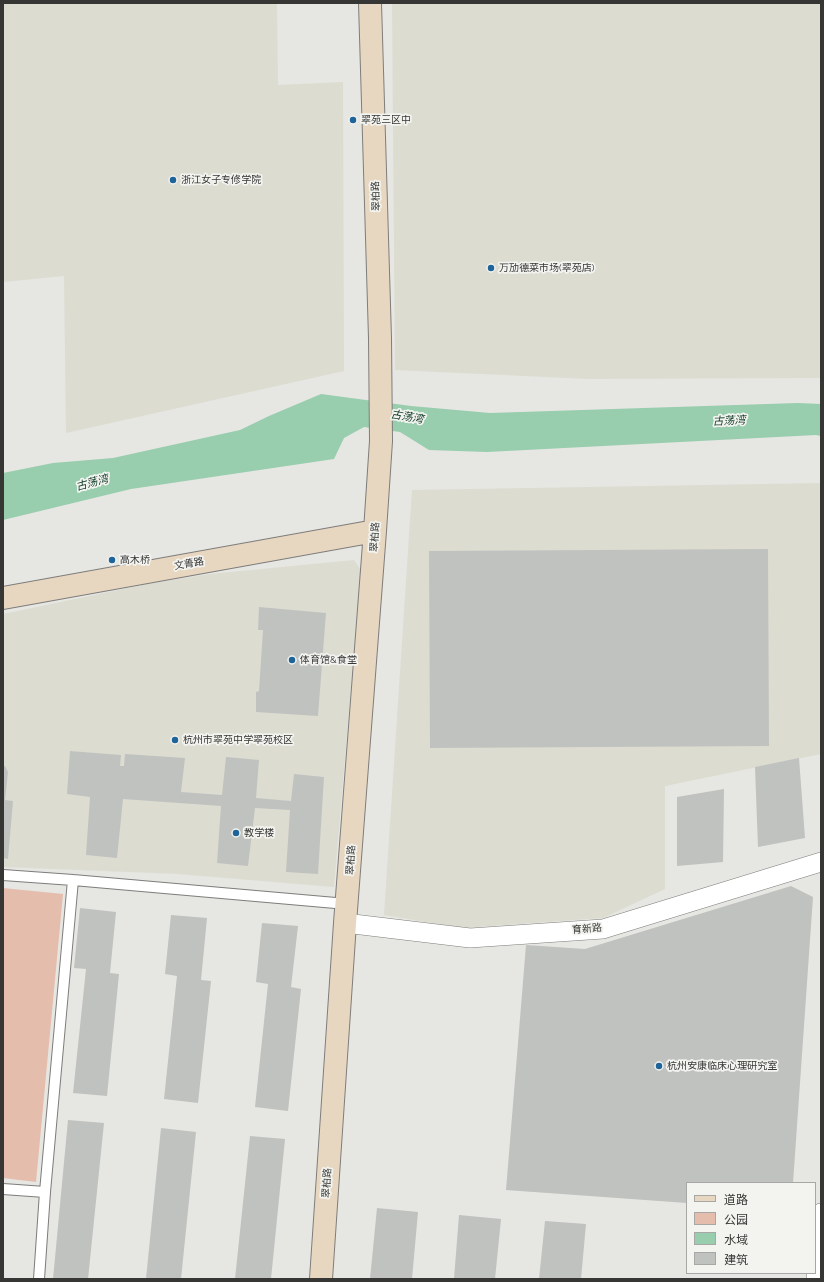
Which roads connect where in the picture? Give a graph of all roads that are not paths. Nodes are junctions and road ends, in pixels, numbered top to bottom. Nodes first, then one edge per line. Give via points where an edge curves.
1 (370, 3) edge
2 (375, 531) junction
3 (3, 598) edge
4 (821, 862) edge
5 (3, 875) edge
6 (73, 880) junction
7 (346, 913) junction
8 (3, 1189) edge
9 (45, 1192) junction
10 (821, 1213) edge
11 (39, 1279) edge
12 (321, 1279) edge
13 (816, 1279) edge

1 - 2 street, 翠柏路 via 380,330 381,441
2 - 3 street, 文菁路
2 - 7 street, 翠柏路
4 - 7 street, 育新路 via 603,929 470,938
5 - 6 lane
6 - 7 lane
6 - 9 lane
7 - 12 street, 翠柏路
8 - 9 lane
9 - 11 lane
10 - 13 street

